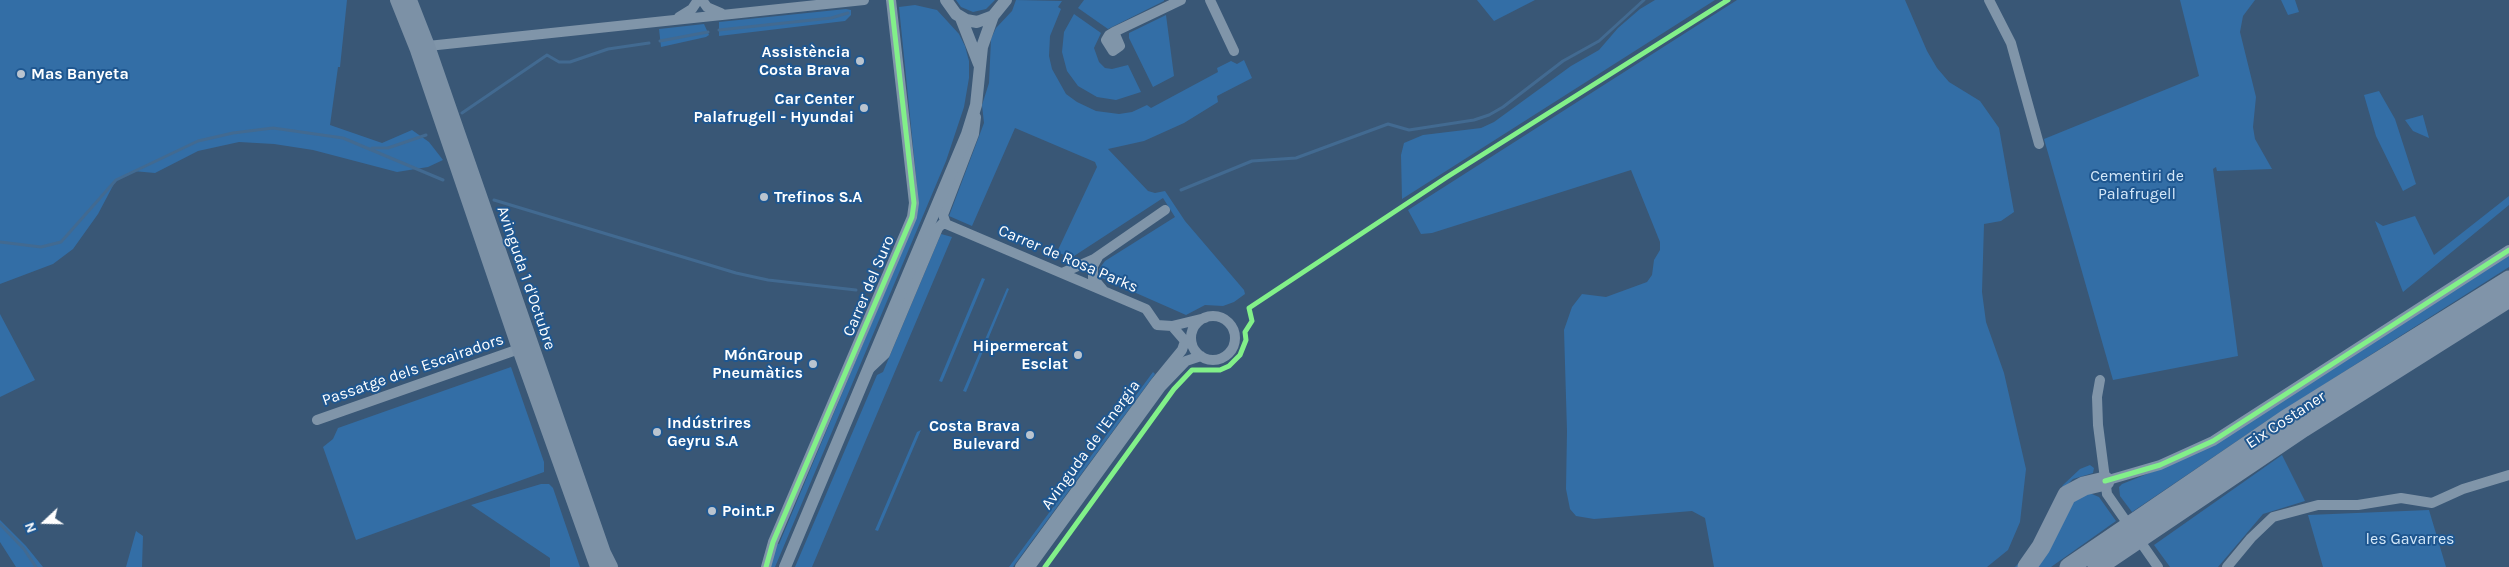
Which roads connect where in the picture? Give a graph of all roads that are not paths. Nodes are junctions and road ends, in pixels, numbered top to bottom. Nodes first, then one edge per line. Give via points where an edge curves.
1 (397, 0) edge
2 (410, 0) edge
3 (700, 0) edge
4 (864, 0) edge
5 (891, 0) edge
6 (936, 0) edge
7 (1006, 0) edge
8 (1181, 0) edge
9 (1210, 0) edge
10 (1989, 0) edge
11 (947, 2) edge
12 (733, 13) junction
13 (993, 16) junction
14 (960, 18) junction
15 (672, 20) junction
16 (1114, 32) dead end
17 (423, 48) junction
18 (1234, 52) dead end
19 (980, 66) junction
20 (976, 106) junction
21 (2039, 144) dead end
22 (1165, 210) dead end
23 (946, 224) junction
24 (484, 228) junction
25 (2509, 250) edge
26 (1093, 259) junction
27 (1062, 273) junction
28 (2509, 280) edge
29 (1087, 284) junction
30 (1106, 292) junction
31 (2509, 298) edge
32 (1205, 318) junction
33 (1172, 326) junction
34 (1185, 341) junction
35 (519, 349) junction
36 (1198, 352) junction
37 (867, 371) junction
38 (2100, 380) dead end
39 (317, 420) dead end
40 (2257, 459) junction
41 (2509, 475) edge
42 (2105, 481) junction
43 (597, 567) edge
44 (611, 567) edge
45 (766, 567) edge
46 (785, 567) edge
47 (1020, 567) edge
48 (1030, 567) edge
49 (2027, 567) edge
50 (2068, 567) edge
51 (2098, 567) edge
52 (2110, 567) edge
53 (2158, 567) edge
54 (2227, 567) edge

1 - 17 main road, Avinguda 1 d'Octubre
2 - 17 main road, Avinguda 1 d'Octubre
3 - 12 street via 713,11
3 - 15 street via 692,9
4 - 12 street
5 - 45 street, Carrer del Suro via 914,203 912,217 770,550
6 - 11 street
7 - 13 street
8 - 16 street
9 - 18 street
10 - 21 street via 2011,43
11 - 14 street
12 - 15 street
13 - 14 street via 977,22
13 - 19 street via 985,34
14 - 19 street
15 - 17 street
17 - 24 main road, Avinguda 1 d'Octubre via 469,166
17 - 24 main road, Avinguda 1 d'Octubre via 455,162
19 - 20 street
20 - 23 street via 974,134 942,215
20 - 37 street
22 - 26 street
23 - 27 street, Carrer de Rosa Parks
23 - 37 street via 938,228 885,354
24 - 35 main road, Avinguda 1 d'Octubre
24 - 44 main road, Avinguda 1 d'Octubre
25 - 42 street via 2213,441 2160,465
26 - 27 street
26 - 29 street via 1083,276
26 - 30 street via 1093,278
27 - 29 street, Carrer de Rosa Parks
28 - 50 highway, Eix Costaner via 2286,419
29 - 30 street, Carrer de Rosa Parks
30 - 33 street, Carrer de Rosa Parks via 1146,309 1157,325
31 - 40 highway, Eix Costaner
32 - 33 street
32 - 36 street via 1194,326 1190,338
32 - 36 street via 1215,316 1224,320 1233,330 1234,343 1222,358 1209,360
33 - 34 street
34 - 36 street
34 - 47 street, Avinguda de l'Energia via 1180,354 1155,382
35 - 39 street, Passatge dels Escairadors
35 - 43 main road, Avinguda 1 d'Octubre
36 - 48 street, Avinguda de l'Energia via 1162,387
37 - 46 street
38 - 42 street via 2098,425
40 - 51 highway, Eix Costaner
40 - 52 highway
41 - 54 street via 2463,489 2432,503 2401,498 2358,505 2318,504 2273,517
42 - 49 highway via 2084,486 2067,495 2041,547
42 - 53 street via 2110,502

